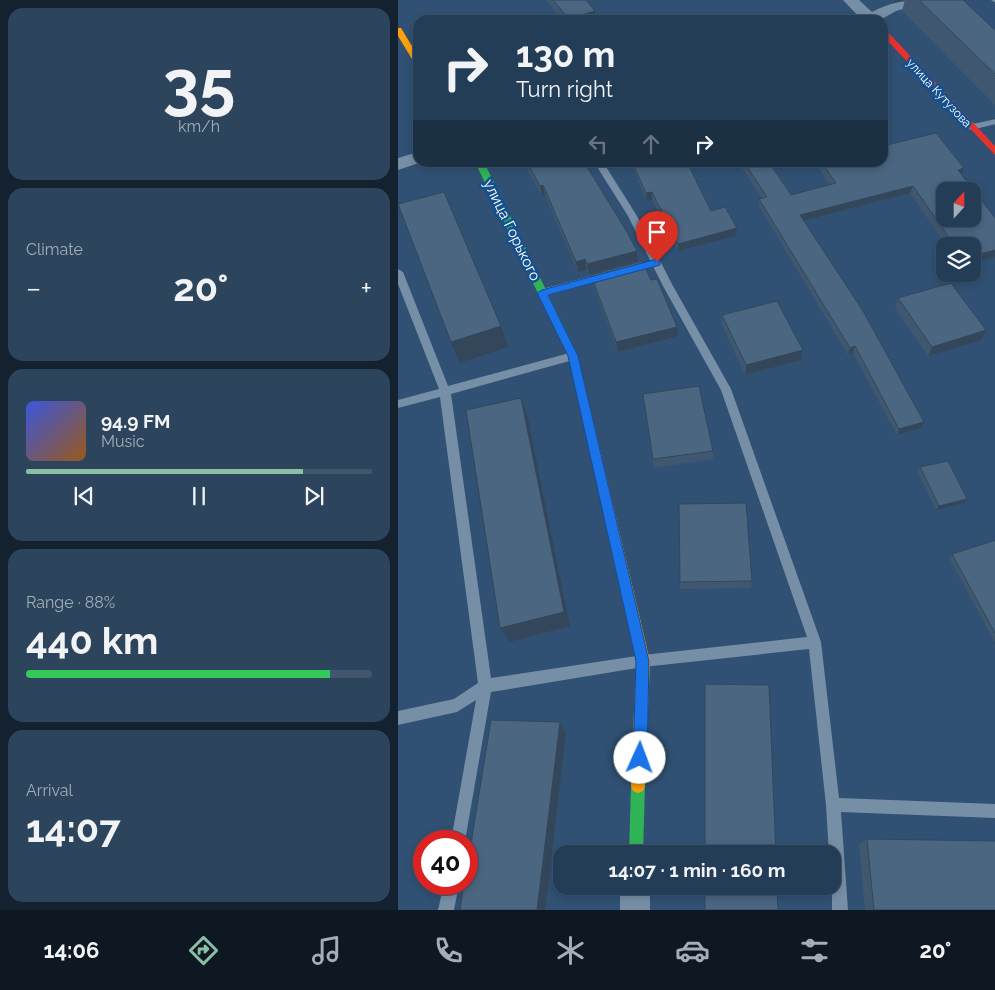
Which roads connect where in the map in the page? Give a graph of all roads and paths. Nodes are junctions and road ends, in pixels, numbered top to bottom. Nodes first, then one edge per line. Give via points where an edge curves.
1 (850, 0) edge
2 (919, 0) edge
3 (865, 15) edge
4 (879, 15) edge
5 (398, 30) edge
6 (888, 37) edge
7 (413, 54) edge
8 (996, 121) edge
9 (971, 127) junction
10 (996, 153) edge
11 (413, 160) edge
12 (398, 164) edge
13 (481, 167) edge
14 (601, 167) edge
15 (398, 272) edge
16 (619, 273) edge
17 (542, 293) junction
18 (573, 356) junction
19 (445, 391) junction
20 (398, 404) edge
21 (816, 642) junction
22 (643, 661) junction
23 (485, 686) junction
24 (398, 718) edge
25 (833, 805) junction
26 (996, 811) edge
27 (460, 830) edge
28 (636, 845) edge
29 (449, 895) edge
30 (635, 895) edge
31 (446, 910) edge
32 (635, 910) edge
33 (840, 910) edge

1 - 3 street
2 - 4 street
5 - 7 street
6 - 9 street, улица Кутузова
8 - 9 lane
9 - 10 street, улица Кутузова
11 - 12 street
13 - 17 street, улица Горького
14 - 21 lane via 632,216 652,264 668,286 726,389
15 - 19 lane
16 - 17 lane
17 - 18 street, улица Горького
18 - 19 lane
18 - 22 street, улица Горького
19 - 20 lane
19 - 23 lane
21 - 22 lane
21 - 25 lane
22 - 23 lane
22 - 28 street, улица Горького
23 - 24 lane via 457,705
23 - 27 lane
25 - 26 lane
25 - 33 lane
29 - 31 lane
30 - 32 street

